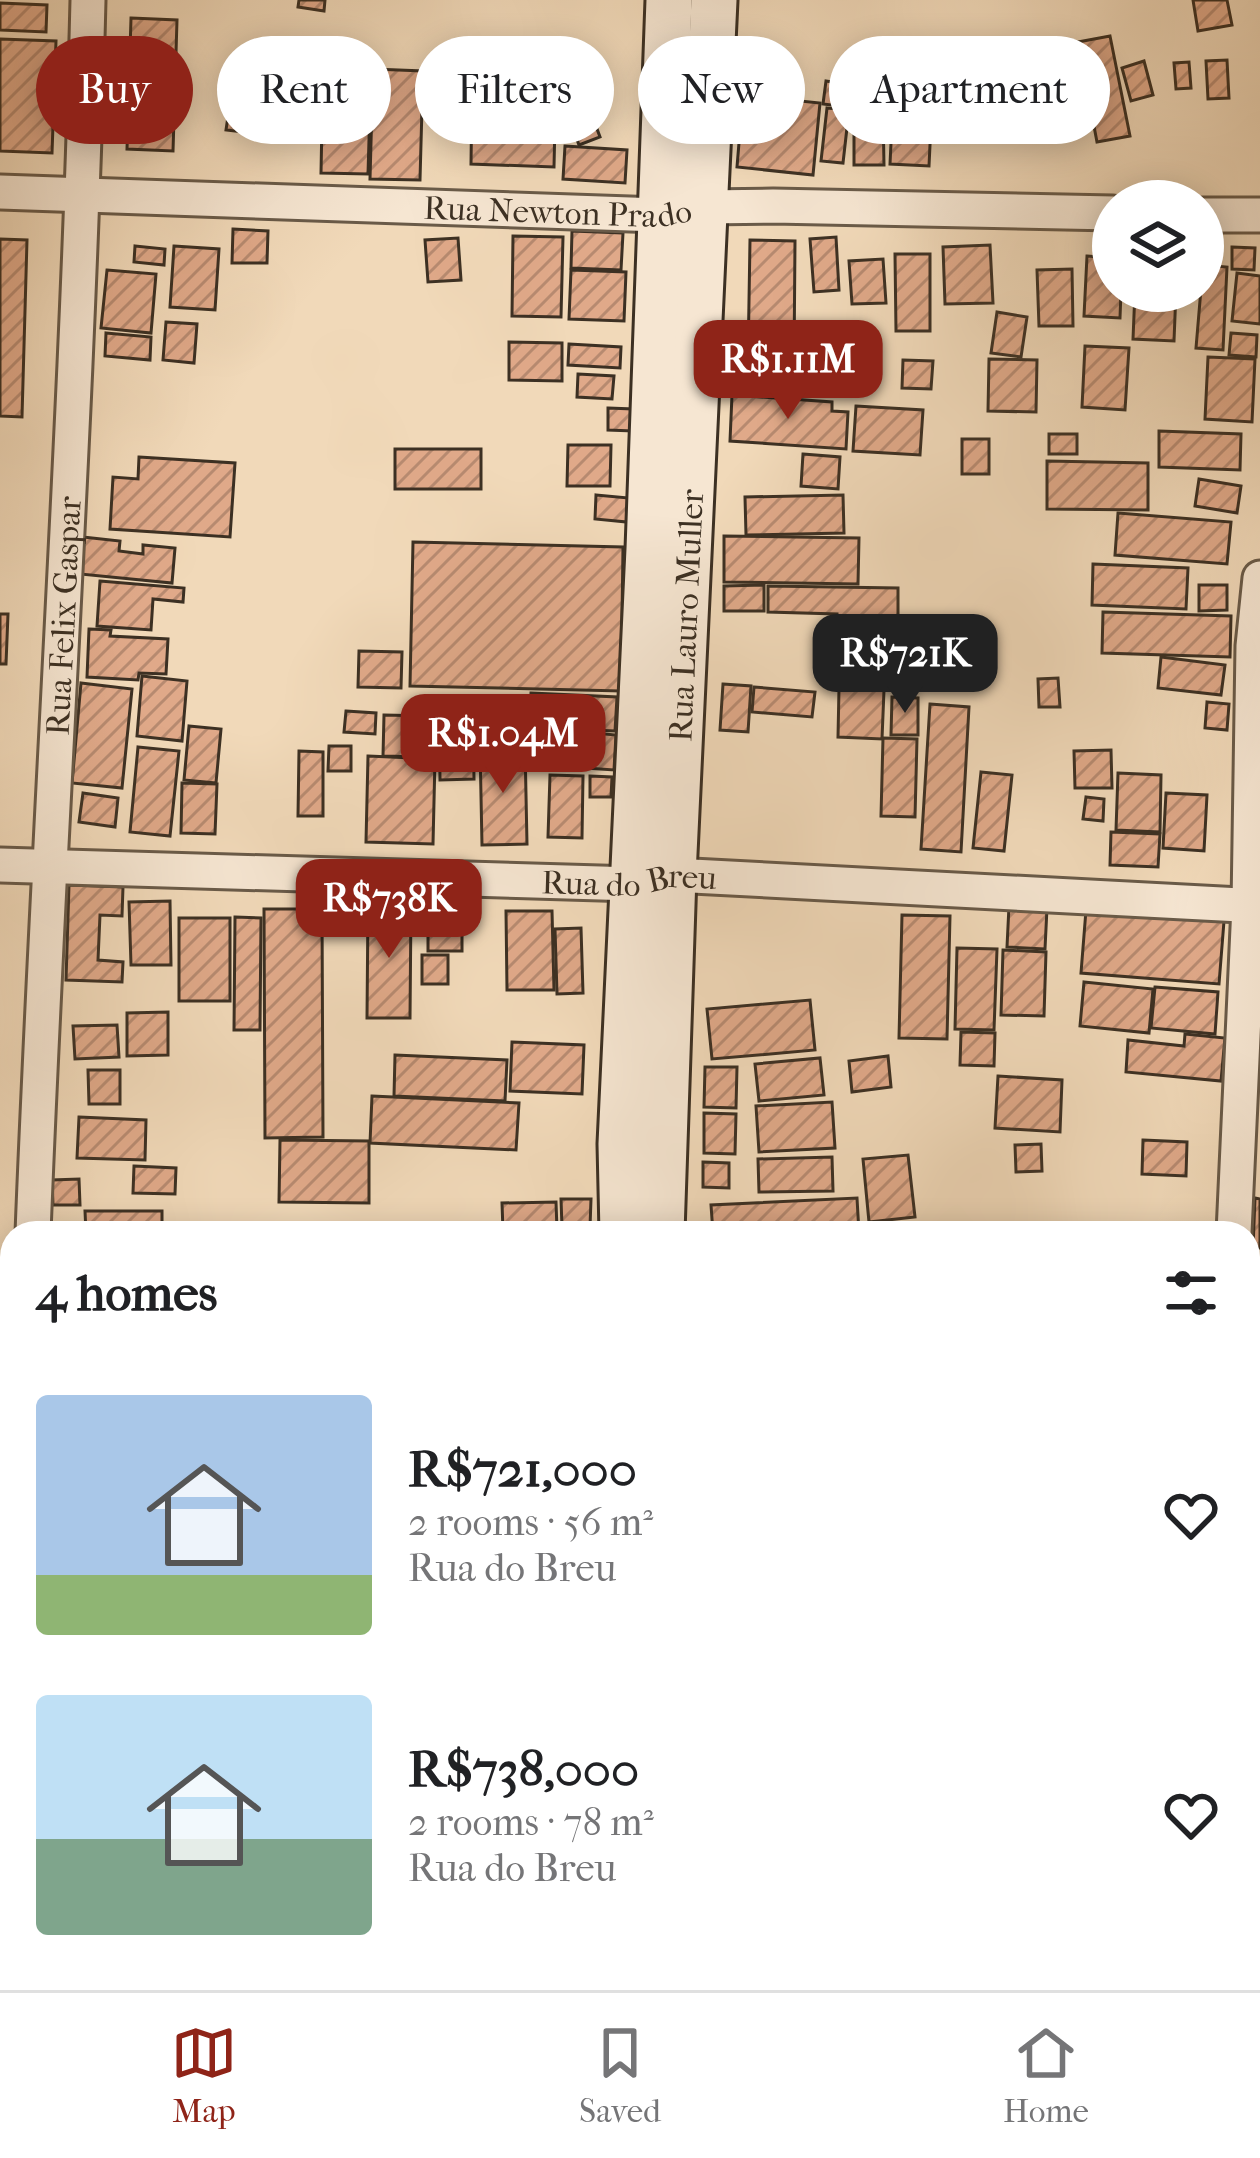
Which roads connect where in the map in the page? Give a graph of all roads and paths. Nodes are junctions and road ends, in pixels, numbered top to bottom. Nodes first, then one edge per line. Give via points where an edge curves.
1 (88, 0) edge
2 (669, 0) edge
3 (714, 0) edge
4 (0, 192) edge
5 (83, 195) junction
6 (704, 207) junction
7 (1092, 213) edge
8 (659, 214) junction
9 (1224, 214) edge
10 (1260, 215) edge
11 (668, 551) junction
12 (1260, 578) edge
13 (47, 864) junction
14 (0, 865) edge
15 (654, 880) junction
16 (1255, 906) edge
17 (33, 1221) edge
18 (623, 1221) edge
19 (661, 1221) edge
20 (1235, 1221) edge

1 - 5 street, Rua Felix Gaspar
2 - 8 street, Rua Lauro Muller
3 - 6 street, Rua Lauro Muller
4 - 5 street, Rua Newton Prado
5 - 8 street, Rua Newton Prado
5 - 13 street, Rua Felix Gaspar
6 - 7 street, Rua Newton Prado
6 - 8 street, Rua Newton Prado
6 - 11 street, Rua Lauro Muller
8 - 11 street, Rua Lauro Muller
9 - 10 street
11 - 15 street, Rua Lauro Muller
12 - 16 street
13 - 14 street, Rua do Breu
13 - 15 street, Rua do Breu
13 - 17 street, Rua Felix Gaspar
15 - 16 street, Rua do Breu
15 - 18 street, Rua Lauro Muller via 621,1144
15 - 19 street, Rua Lauro Muller
16 - 20 street

